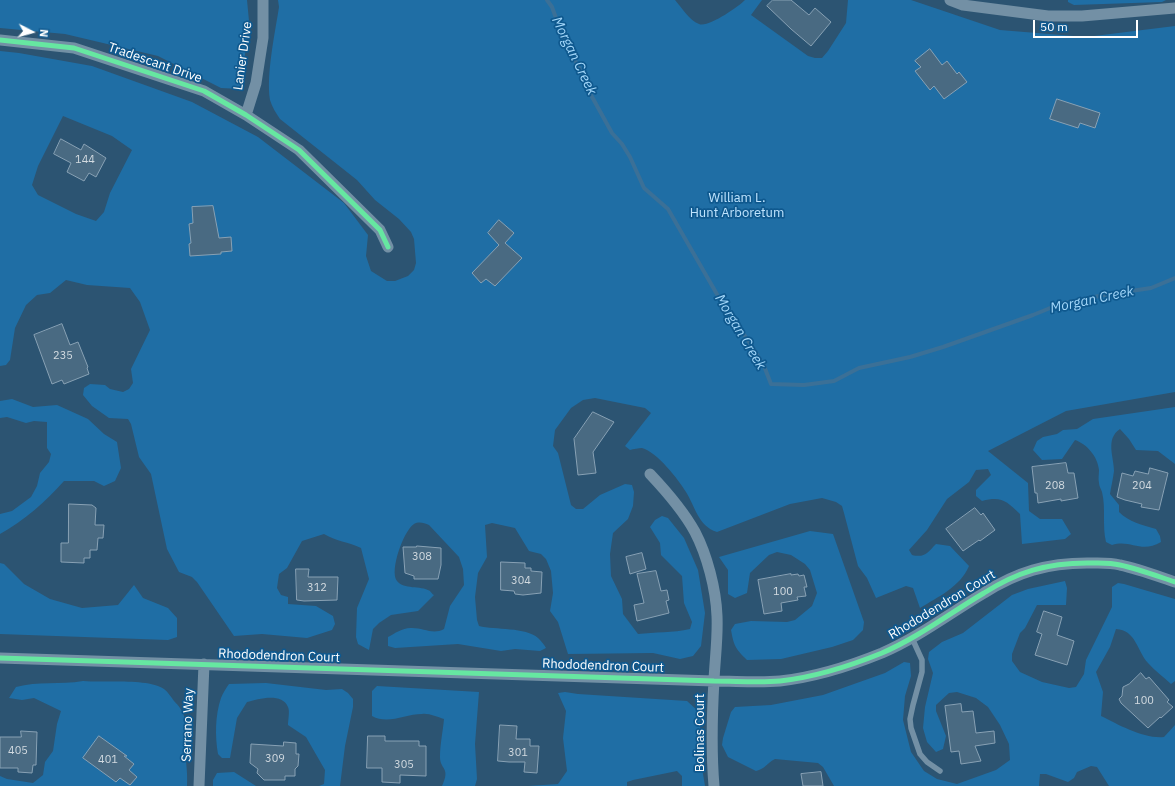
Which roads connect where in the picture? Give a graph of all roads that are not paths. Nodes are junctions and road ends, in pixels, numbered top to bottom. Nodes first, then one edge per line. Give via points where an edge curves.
1 (263, 0) edge
2 (950, 0) edge
3 (1175, 8) edge
4 (0, 40) edge
5 (246, 115) junction
6 (388, 248) dead end
7 (650, 474) dead end
8 (1175, 582) edge
9 (912, 638) junction
10 (0, 658) edge
11 (204, 664) junction
12 (714, 681) junction
13 (940, 771) dead end
14 (199, 786) edge
15 (714, 786) edge

1 - 5 street, Lanier Drive via 263,38 256,83
2 - 3 street via 963,5 1048,16 1082,16
4 - 5 street, Tradescant Drive via 74,48 204,91
5 - 6 street, Tradescant Drive via 298,150 380,230
7 - 12 street, Bolinas Court via 668,493 694,531 711,575 717,616
8 - 9 street, Rhododendron Court via 1119,564 1066,563 1037,568 1003,581
9 - 12 street, Rhododendron Court via 845,667 813,676 780,681
9 - 13 lane via 922,660 922,672 910,719 911,728 920,754
10 - 11 street, Rhododendron Court
11 - 12 street, Rhododendron Court
11 - 14 street, Serrano Way
12 - 15 street, Bolinas Court

